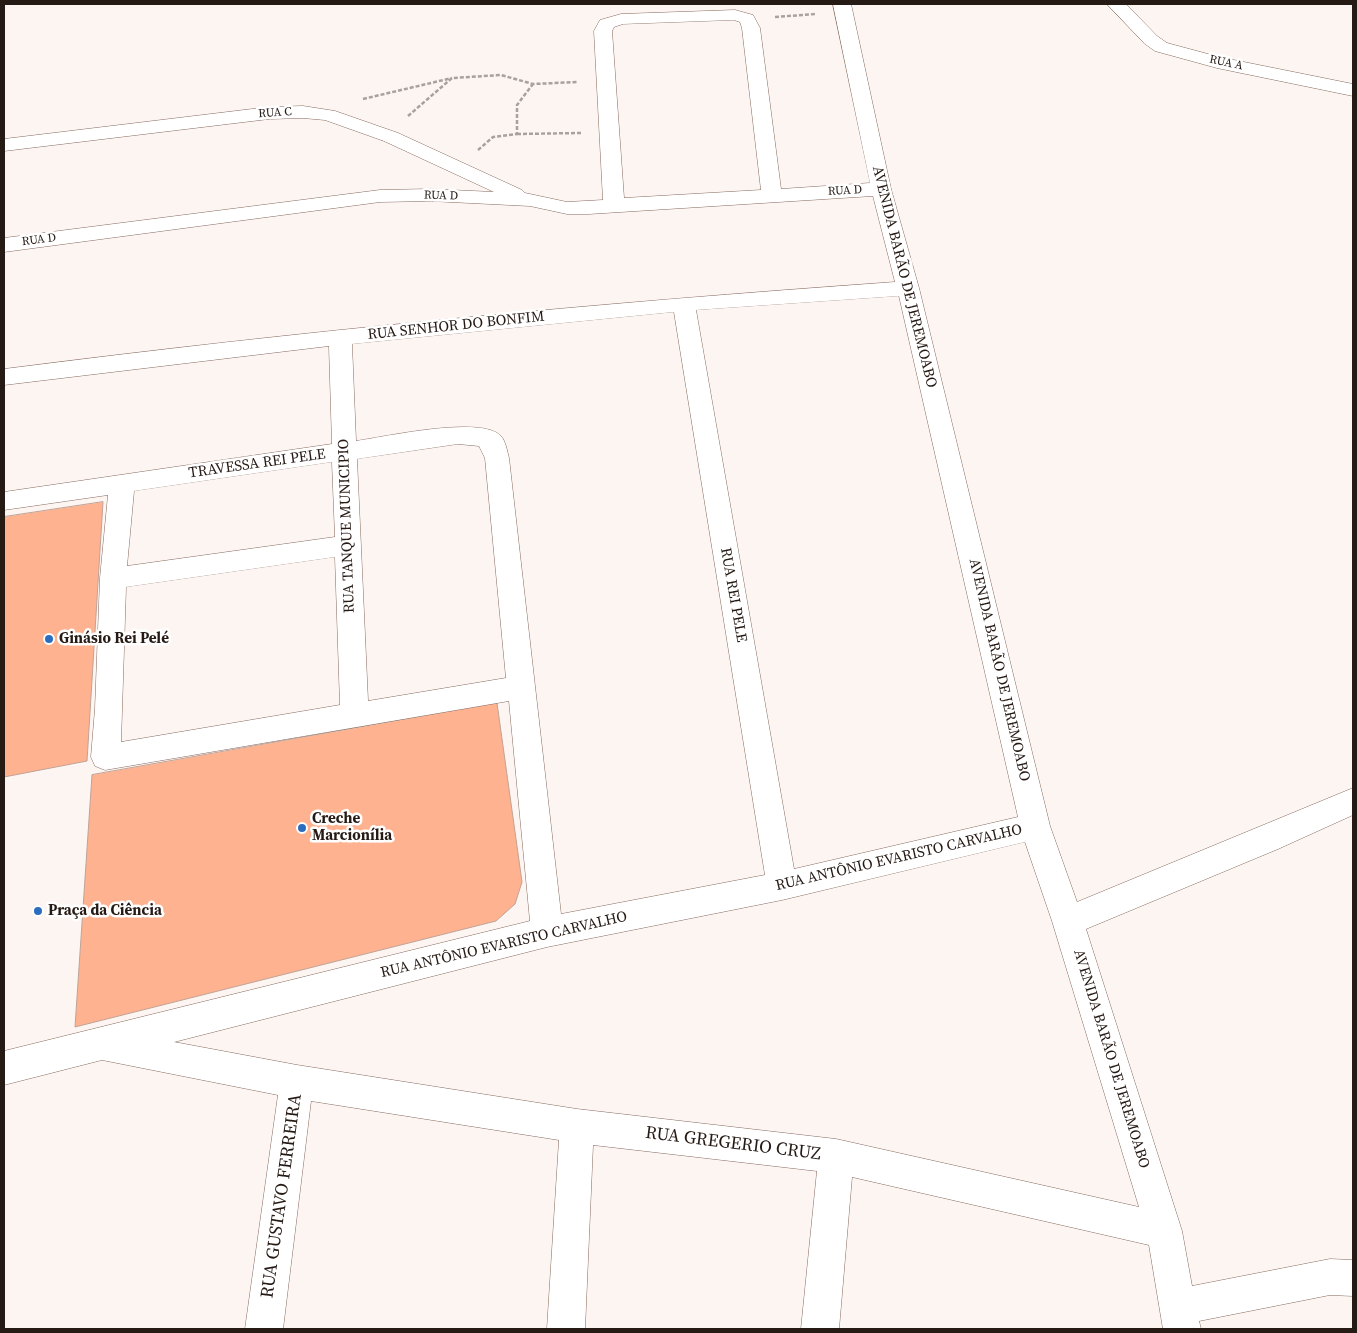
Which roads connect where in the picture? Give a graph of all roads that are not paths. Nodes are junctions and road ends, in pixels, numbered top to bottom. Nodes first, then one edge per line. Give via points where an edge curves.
1 (1116, 4) edge
2 (843, 8) edge
3 (1353, 90) edge
4 (4, 145) edge
5 (457, 167) junction
6 (881, 189) junction
7 (430, 195) junction
8 (772, 195) junction
9 (530, 200) junction
10 (614, 205) junction
11 (4, 245) edge
12 (908, 288) junction
13 (684, 304) junction
14 (340, 338) junction
15 (4, 377) edge
16 (344, 451) junction
17 (122, 484) junction
18 (4, 501) edge
19 (349, 545) junction
20 (113, 578) junction
21 (521, 688) junction
22 (354, 714) junction
23 (1353, 801) edge
24 (1035, 826) junction
25 (782, 886) junction
26 (1068, 921) junction
27 (547, 932) junction
28 (102, 1044) junction
29 (4, 1068) edge
30 (297, 1082) junction
31 (578, 1126) junction
32 (836, 1156) junction
33 (1164, 1231) junction
34 (1353, 1278) edge
35 (1181, 1318) edge
36 (264, 1329) edge
37 (566, 1329) edge
38 (820, 1329) edge

1 - 3 street, RUA A via 1161,47
2 - 6 street, AVENIDA BARÃO DE JEREMOABO
4 - 5 street, RUA C via 269,113 307,112 328,115 386,135
5 - 7 street
5 - 9 street, RUA C
6 - 8 street, RUA D
6 - 12 street, AVENIDA BARÃO DE JEREMOABO
7 - 9 street, RUA D
7 - 11 street, RUA D via 380,196
8 - 10 street, RUA D
8 - 10 street via 751,28 747,20 735,15 621,19 606,24 603,31
9 - 10 street, RUA D via 567,208
12 - 13 street, RUA SENHOR DO BONFIM
12 - 24 street, AVENIDA BARÃO DE JEREMOABO
13 - 14 street, RUA SENHOR DO BONFIM
13 - 25 street, RUA REI PELE
14 - 15 street, RUA SENHOR DO BONFIM
14 - 16 street, RUA TANQUE MUNICIPIO
16 - 17 street, TRAVESSA REI PELE
16 - 19 street, RUA TANQUE MUNICIPIO
16 - 21 street, TRAVESSA REI PELE via 458,435 477,435 492,442
17 - 18 street, TRAVESSA REI PELE
17 - 20 street
19 - 20 street
19 - 22 street, RUA TANQUE MUNICIPIO
20 - 22 street via 109,709 104,757
21 - 22 street
21 - 27 street
23 - 26 street
24 - 25 street, RUA ANTÔNIO EVARISTO CARVALHO
24 - 26 street, AVENIDA BARÃO DE JEREMOABO
25 - 27 street, RUA ANTÔNIO EVARISTO CARVALHO
26 - 33 street, AVENIDA BARÃO DE JEREMOABO
27 - 28 street, RUA ANTÔNIO EVARISTO CARVALHO
28 - 29 street, RUA ANTÔNIO EVARISTO CARVALHO
28 - 30 street, RUA GUSTAVO FERREIRA
30 - 31 street, RUA GREGERIO CRUZ
30 - 36 street, RUA GUSTAVO FERREIRA
31 - 32 street, RUA GREGERIO CRUZ
31 - 37 street
32 - 33 street, RUA GREGERIO CRUZ
32 - 38 street
33 - 35 street, AVENIDA BARÃO DE JEREMOABO
34 - 35 street via 1330,1277

